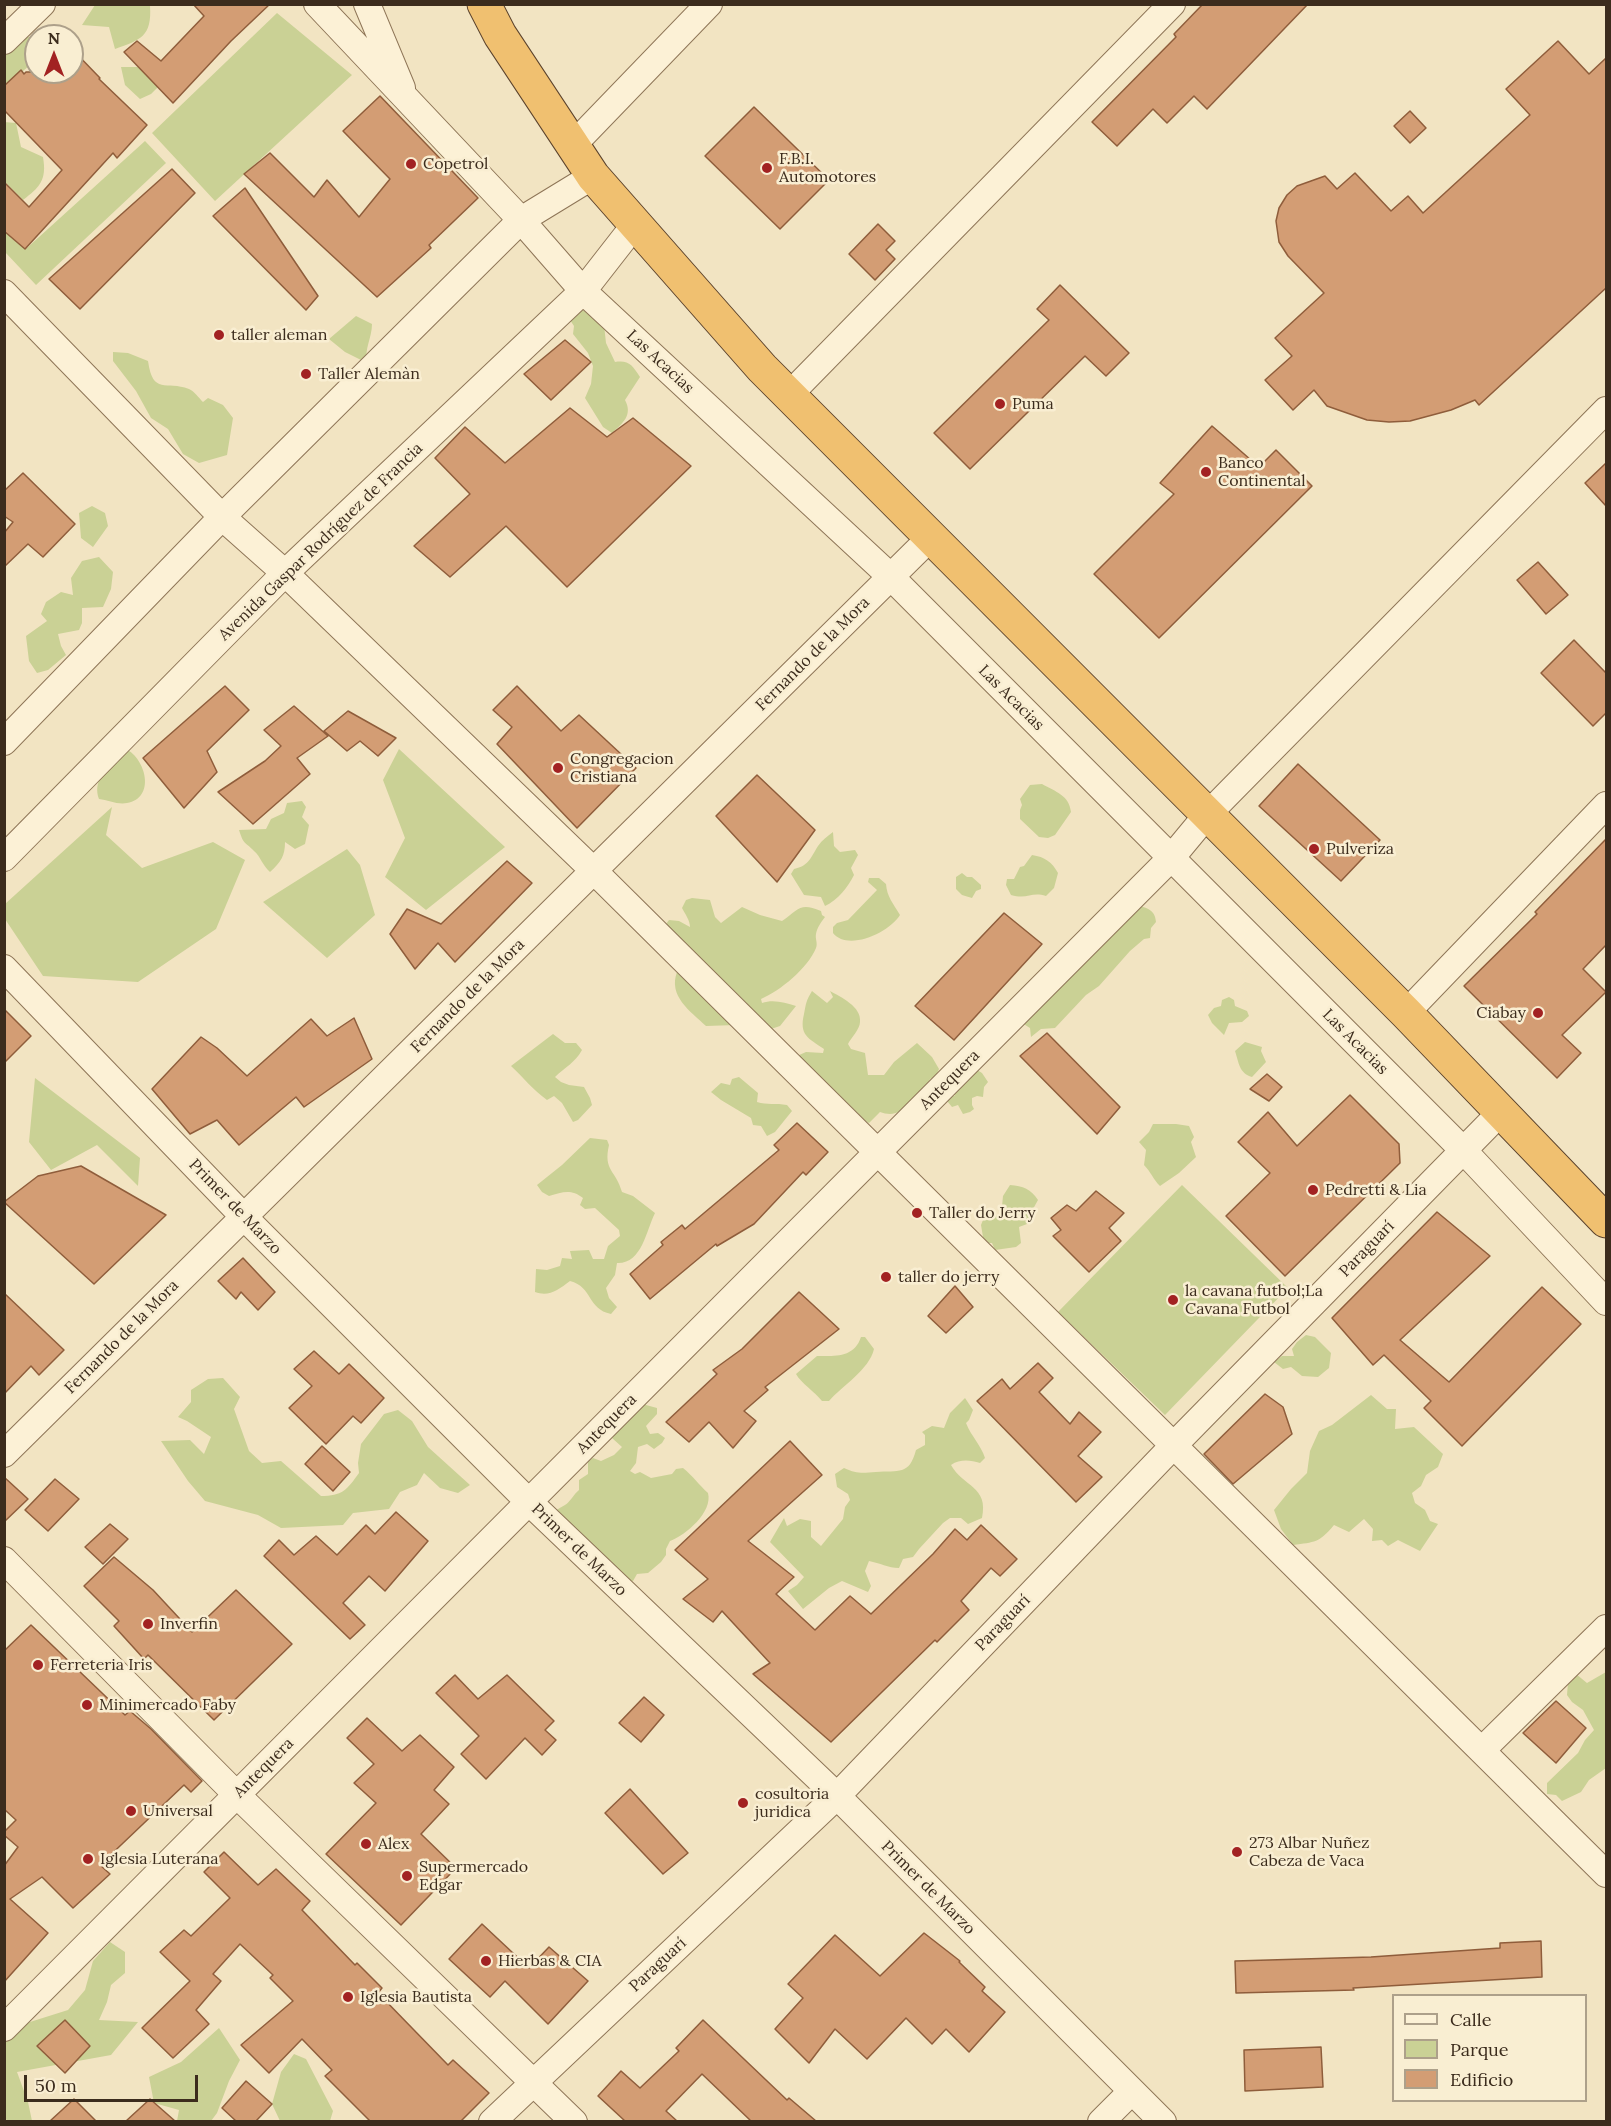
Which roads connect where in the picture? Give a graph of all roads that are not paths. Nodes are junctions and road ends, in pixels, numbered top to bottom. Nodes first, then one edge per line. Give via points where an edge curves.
1 (42, 4) edge
2 (316, 4) edge
3 (368, 4) edge
4 (484, 4) edge
5 (709, 4) edge
6 (1165, 7) edge
7 (4, 41) edge
8 (408, 102) junction
9 (573, 145) junction
10 (593, 176) junction
11 (521, 220) junction
12 (636, 223) junction
13 (583, 291) junction
14 (4, 293) edge
15 (789, 395) junction
16 (1606, 410) edge
17 (222, 517) junction
18 (931, 537) junction
19 (285, 573) junction
20 (891, 577) junction
21 (4, 742) edge
22 (1606, 805) edge
23 (1206, 816) junction
24 (1172, 857) junction
25 (4, 858) edge
26 (594, 871) junction
27 (4, 968) edge
28 (1406, 1013) junction
29 (1501, 1112) junction
30 (1463, 1150) junction
31 (879, 1152) junction
32 (244, 1217) junction
33 (1606, 1221) edge
34 (1606, 1302) edge
35 (1174, 1445) junction
36 (4, 1454) edge
37 (529, 1502) junction
38 (4, 1560) edge
39 (1606, 1628) edge
40 (1482, 1750) junction
41 (237, 1795) junction
42 (837, 1796) junction
43 (1606, 1874) edge
44 (4, 2028) edge
45 (534, 2082) junction
46 (1132, 2091) junction
47 (492, 2121) edge
48 (574, 2121) edge
49 (1101, 2121) edge
50 (1163, 2121) edge

1 - 7 street
2 - 8 street, Las Acacias
3 - 8 street, Las Acacias
4 - 9 highway via 500,35
5 - 9 street
6 - 15 street
8 - 11 street, Las Acacias
9 - 10 highway
10 - 11 street
10 - 12 highway
11 - 13 street, Las Acacias
11 - 17 street
12 - 13 street, Avenida Gaspar Rodríguez de Francia
12 - 15 highway
13 - 19 street, Avenida Gaspar Rodríguez de Francia
13 - 20 street, Las Acacias
14 - 17 street
15 - 18 highway
16 - 23 street, Antequera
17 - 19 street
17 - 21 street
18 - 20 street, Fernando de la Mora
18 - 23 highway
19 - 25 street, Avenida Gaspar Rodríguez de Francia
19 - 26 street
20 - 24 street, Las Acacias
20 - 26 street, Fernando de la Mora
22 - 28 street
23 - 24 street, Antequera
23 - 28 highway
24 - 30 street, Las Acacias
24 - 31 street, Antequera
26 - 31 street
26 - 32 street, Fernando de la Mora
27 - 32 street, Primer de Marzo
28 - 29 highway
29 - 30 street, Paraguarí
29 - 33 highway
30 - 34 street, Las Acacias
30 - 35 street, Paraguarí
31 - 35 street
31 - 37 street, Antequera
32 - 36 street, Fernando de la Mora
32 - 37 street, Primer de Marzo
35 - 40 street
35 - 42 street, Paraguarí
37 - 41 street, Antequera
37 - 42 street, Primer de Marzo
38 - 41 street
39 - 40 street
40 - 43 street
41 - 44 street, Antequera
41 - 45 street
42 - 45 street, Paraguarí
42 - 46 street, Primer de Marzo
45 - 47 street, Paraguarí
45 - 48 street
46 - 49 street
46 - 50 street, Primer de Marzo

